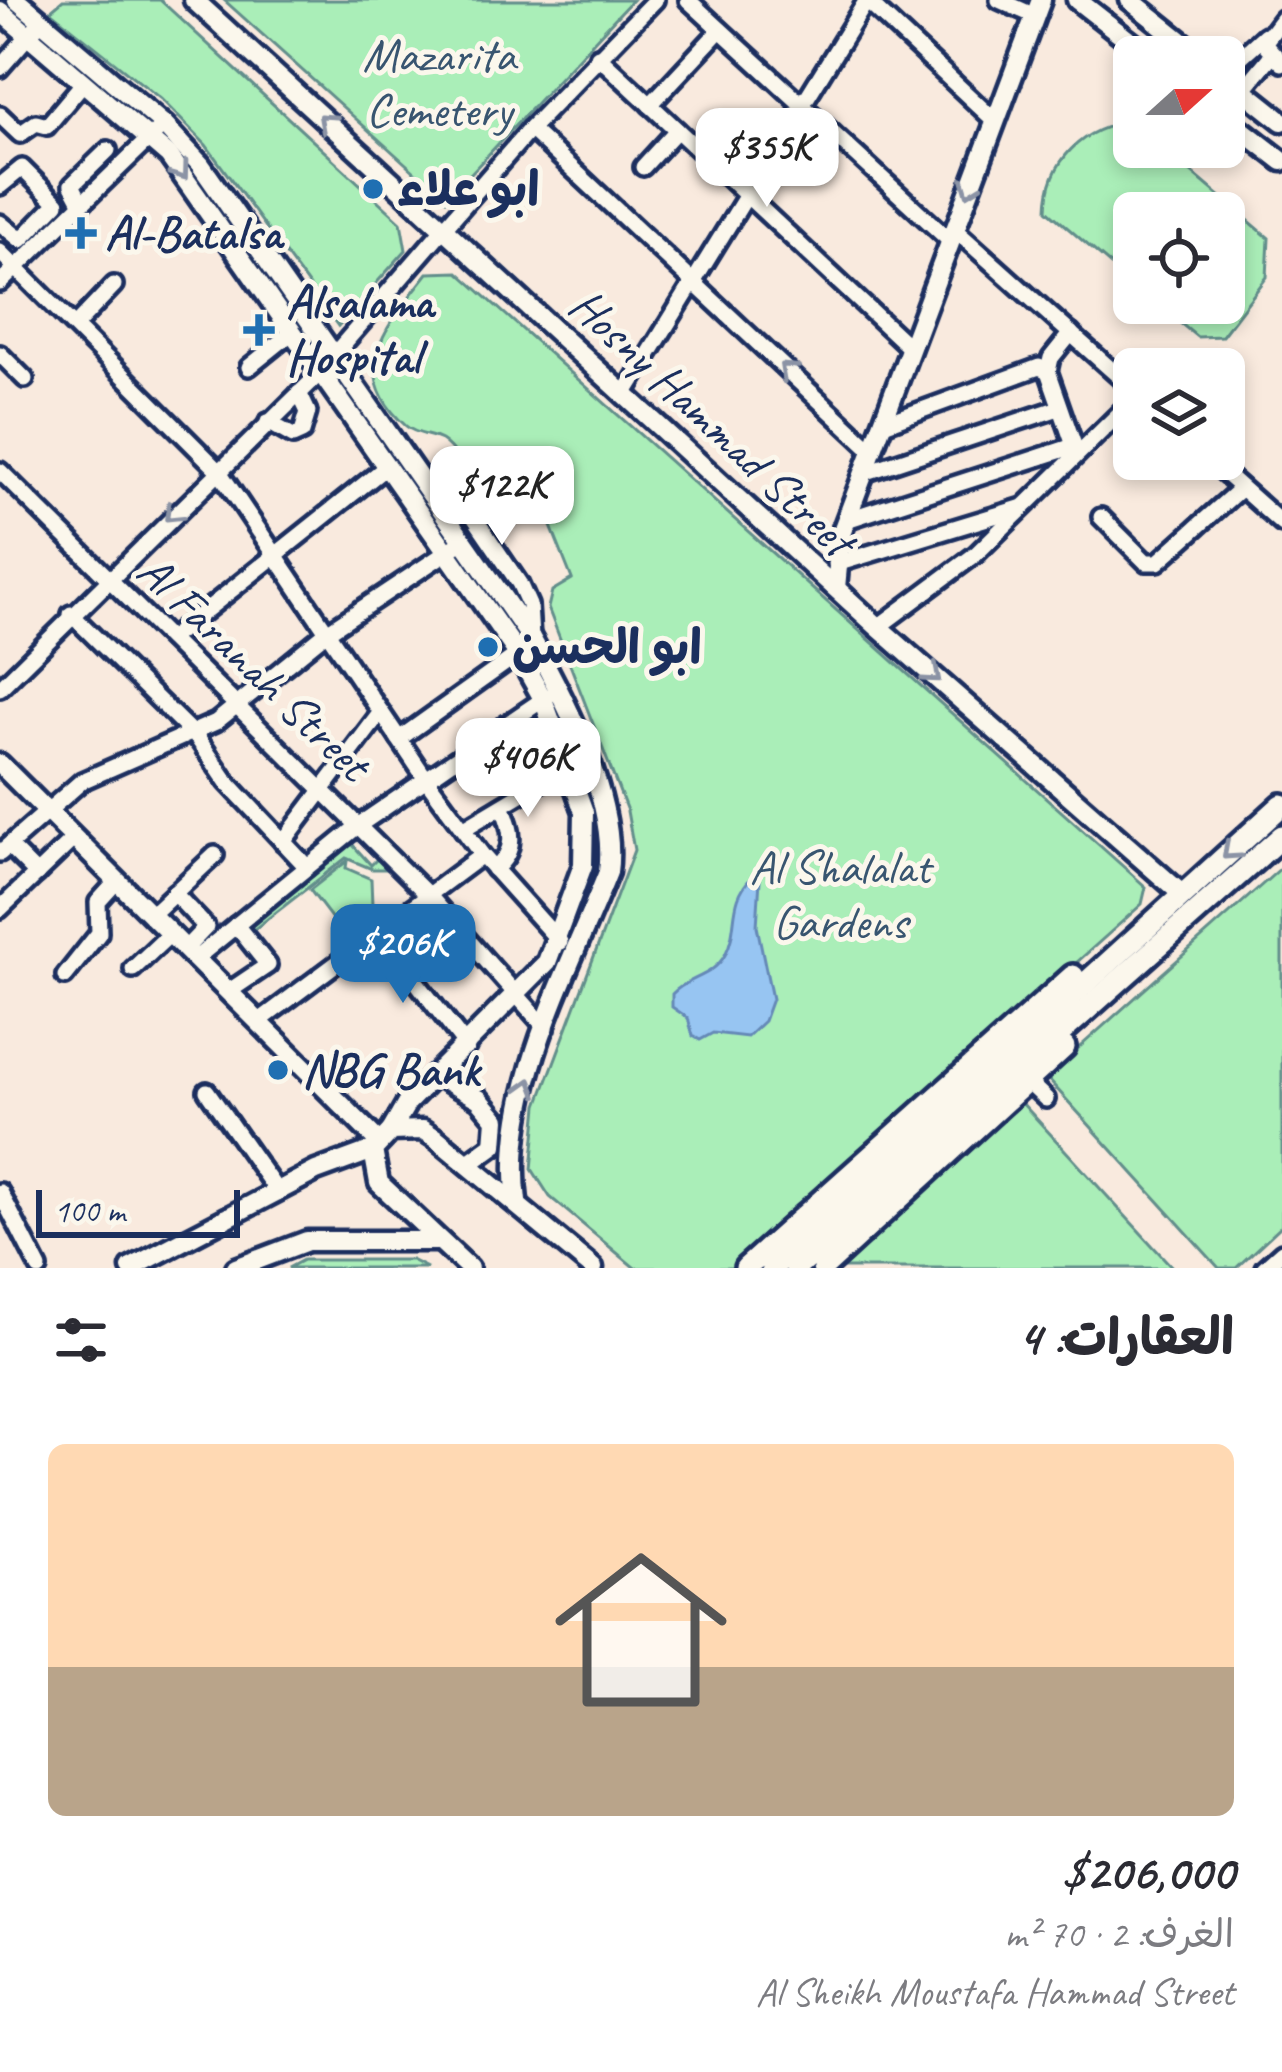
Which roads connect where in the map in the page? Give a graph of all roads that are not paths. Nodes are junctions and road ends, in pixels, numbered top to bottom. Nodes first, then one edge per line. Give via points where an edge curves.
1 (17, 0) edge
2 (194, 0) edge
3 (655, 0) edge
4 (688, 0) edge
5 (867, 0) edge
6 (999, 0) edge
7 (1077, 0) edge
8 (1130, 0) edge
9 (2, 6) edge
10 (1038, 8) edge
11 (1282, 19) edge
12 (36, 28) junction
13 (720, 30) junction
14 (1265, 35) junction
15 (1123, 36) edge
16 (1175, 36) edge
17 (1245, 54) edge
18 (598, 56) junction
19 (1277, 59) edge
20 (0, 68) edge
21 (84, 82) junction
22 (1245, 88) edge
23 (1245, 92) edge
24 (650, 105) junction
25 (801, 106) junction
26 (0, 115) edge
27 (995, 121) junction
28 (1282, 122) edge
29 (530, 129) junction
30 (677, 130) junction
31 (157, 131) junction
32 (1245, 132) edge
33 (108, 149) dead end
34 (1282, 161) edge
35 (643, 167) dead end
36 (0, 186) edge
37 (747, 195) junction
38 (80, 200) junction
39 (0, 223) edge
40 (443, 228) junction
41 (952, 235) junction
42 (0, 252) edge
43 (15, 267) junction
44 (693, 282) junction
45 (0, 283) edge
46 (114, 285) dead end
47 (75, 326) junction
48 (1071, 333) junction
49 (290, 334) junction
50 (910, 348) junction
51 (0, 354) edge
52 (333, 356) junction
53 (249, 367) dead end
54 (1048, 371) junction
55 (1113, 374) edge
56 (317, 375) junction
57 (25, 379) dead end
58 (299, 393) junction
59 (625, 393) junction
60 (1059, 408) junction
61 (1113, 414) edge
62 (268, 422) junction
63 (881, 425) junction
64 (872, 450) junction
65 (1076, 450) junction
66 (386, 467) junction
67 (218, 470) junction
68 (863, 473) junction
69 (1, 474) edge
70 (1232, 480) edge
71 (1241, 488) junction
72 (428, 489) junction
73 (1023, 508) junction
74 (1101, 517) dead end
75 (846, 520) junction
76 (1282, 524) edge
77 (456, 547) junction
78 (275, 555) junction
79 (836, 564) junction
80 (107, 578) junction
81 (836, 588) junction
82 (71, 614) junction
83 (878, 627) junction
84 (327, 632) junction
85 (170, 639) junction
86 (524, 646) junction
87 (0, 688) edge
88 (550, 694) junction
89 (237, 704) junction
90 (381, 712) junction
91 (194, 735) junction
92 (399, 739) junction
93 (0, 764) edge
94 (568, 766) junction
95 (426, 779) junction
96 (323, 789) junction
97 (1282, 805) edge
98 (502, 806) junction
99 (48, 812) junction
100 (358, 824) junction
101 (463, 829) junction
102 (1282, 836) edge
103 (74, 838) junction
104 (283, 842) junction
105 (5, 850) edge
106 (215, 855) dead end
107 (482, 855) junction
108 (307, 867) junction
109 (494, 869) junction
110 (37, 874) junction
111 (117, 881) junction
112 (174, 893) junction
113 (431, 898) junction
114 (1188, 900) junction
115 (0, 909) edge
116 (151, 915) junction
117 (236, 926) junction
118 (170, 934) junction
119 (380, 935) junction
120 (559, 940) junction
121 (190, 954) junction
122 (575, 956) junction
123 (133, 968) dead end
124 (65, 976) dead end
125 (228, 992) junction
126 (516, 998) junction
127 (258, 1022) junction
128 (546, 1028) junction
129 (467, 1047) junction
130 (438, 1076) junction
131 (1027, 1081) junction
132 (207, 1091) dead end
133 (1046, 1099) dead end
134 (380, 1140) junction
135 (469, 1163) junction
136 (0, 1192) edge
137 (277, 1192) junction
138 (517, 1202) junction
139 (436, 1241) junction
140 (1282, 1252) edge
141 (39, 1268) edge
142 (130, 1268) edge
143 (236, 1268) edge
144 (469, 1268) edge
145 (592, 1268) edge
146 (746, 1268) edge
147 (772, 1268) edge
148 (796, 1268) edge
149 (823, 1268) edge
150 (1264, 1268) edge

1 - 12 main road
40 -> 2 main road, Hosny Hammad Street
3 - 18 street
4 - 13 street
5 - 25 street
5 - 27 street
6 - 10 street
7 - 15 main road
8 - 16 main road
9 - 12 main road
10 - 27 main road
11 - 14 street
12 - 20 street
12 - 21 main road
12 - 31 main road
13 - 24 street
13 - 25 street
14 - 17 street
14 - 19 street
18 - 24 street
18 - 29 street
19 - 22 street
21 - 26 street via 47,126 36,123 20,134
21 - 31 main road
23 - 28 main road
24 - 30 street
25 - 37 street
25 - 41 street
27 -> 41 main road
29 - 40 street
29 - 44 street
30 - 35 street
30 - 37 street
31 - 38 street
31 -> 49 main road
31 - 52 main road via 200,164
32 - 34 main road
33 - 38 street via 72,185
36 - 39 street via 22,168 57,203 21,240
37 - 44 street
37 - 50 street
38 - 43 street
40 - 52 street
40 - 59 main road, Hosny Hammad Street
41 - 48 street
41 - 50 main road
42 - 43 street
43 - 45 street
43 - 47 street
44 - 59 street
64 -> 44 street
46 - 47 street
47 - 67 street
48 - 54 street
48 - 55 street
49 - 53 street
49 - 56 main road
50 - 63 main road
51 - 57 street
52 - 56 main road
52 - 72 main road
54 - 60 street
54 - 63 street
56 - 58 street
56 - 66 main road
58 - 62 street
58 - 62 street via 308,412 302,432 292,436
59 - 81 main road, Hosny Hammad Street
60 - 65 street
60 - 68 street
61 - 65 street
62 - 67 street
63 - 64 main road
64 - 68 main road
65 - 73 street
65 - 75 street
66 - 77 main road
66 - 78 street
67 - 78 street
67 -> 80 street
68 - 75 main road
69 - 80 street, Al Faranah Street
70 - 71 street
71 - 74 street via 1157,562 1146,562
71 - 76 street
72 - 77 main road
72 - 86 street via 445,488 464,502 525,593
73 - 79 street
73 - 83 street
75 - 79 main road
77 - 84 street
77 - 86 main road
78 - 84 street
78 - 85 street
79 - 81 main road
80 - 82 street
80 - 85 street, Al Faranah Street
81 - 83 main road, Hosny Hammad Street
82 - 87 street
82 - 91 street
83 -> 114 main road, Hosny Hammad Street
84 - 89 street
84 - 90 street
85 - 89 street, Al Faranah Street
86 - 88 main road
86 - 92 street
88 - 94 main road
88 - 95 street
88 - 122 main road via 605,809 611,849
89 - 91 street
89 - 96 street, Al Faranah Street
90 - 92 street
90 - 96 street
91 - 99 street via 103,767
91 - 104 street
92 - 95 street
93 - 99 main road
94 - 98 street
94 - 120 main road via 586,848
95 - 100 street
95 - 101 street
96 - 100 street, Al Faranah Street
96 - 104 street
97 -> 114 highway
98 - 101 street
98 - 109 street via 510,849
99 - 103 main road
99 - 105 street
100 - 108 street
100 - 113 street, Al Faranah Street
101 - 107 street
102 - 114 highway
103 - 110 street
103 - 111 main road
104 - 108 street
105 - 110 street
106 - 112 street
107 - 109 street
107 - 113 street
108 - 117 street
109 - 120 street
110 - 115 street
111 - 116 main road
111 - 124 street via 98,902 102,928
112 - 116 street
112 - 121 street via 206,927
113 - 119 street
113 - 126 street, Al Faranah Street
114 - 131 highway via 1187,934
114 - 146 highway via 1143,914
114 - 147 highway
114 - 148 highway
116 - 118 main road
117 - 121 street
117 - 125 street via 268,964
118 - 121 main road
118 - 123 street
119 - 127 street
119 - 129 street
120 - 122 street
120 - 126 main road
121 - 125 main road
122 - 128 main road
125 - 127 main road
126 - 128 street, Al Faranah Street
126 - 129 main road
127 - 134 main road
138 -> 128 main road via 516,1127
129 - 130 main road
130 - 134 main road
130 - 135 main road via 487,1104 496,1119 494,1145
131 - 133 street
131 - 149 highway
132 - 137 street
134 - 135 main road via 423,1130
134 - 137 main road
134 - 139 main road via 379,1183
135 - 138 main road
136 - 141 street
137 - 142 main road
138 - 145 main road
139 - 143 main road via 307,1241
139 - 144 main road
140 - 150 street

